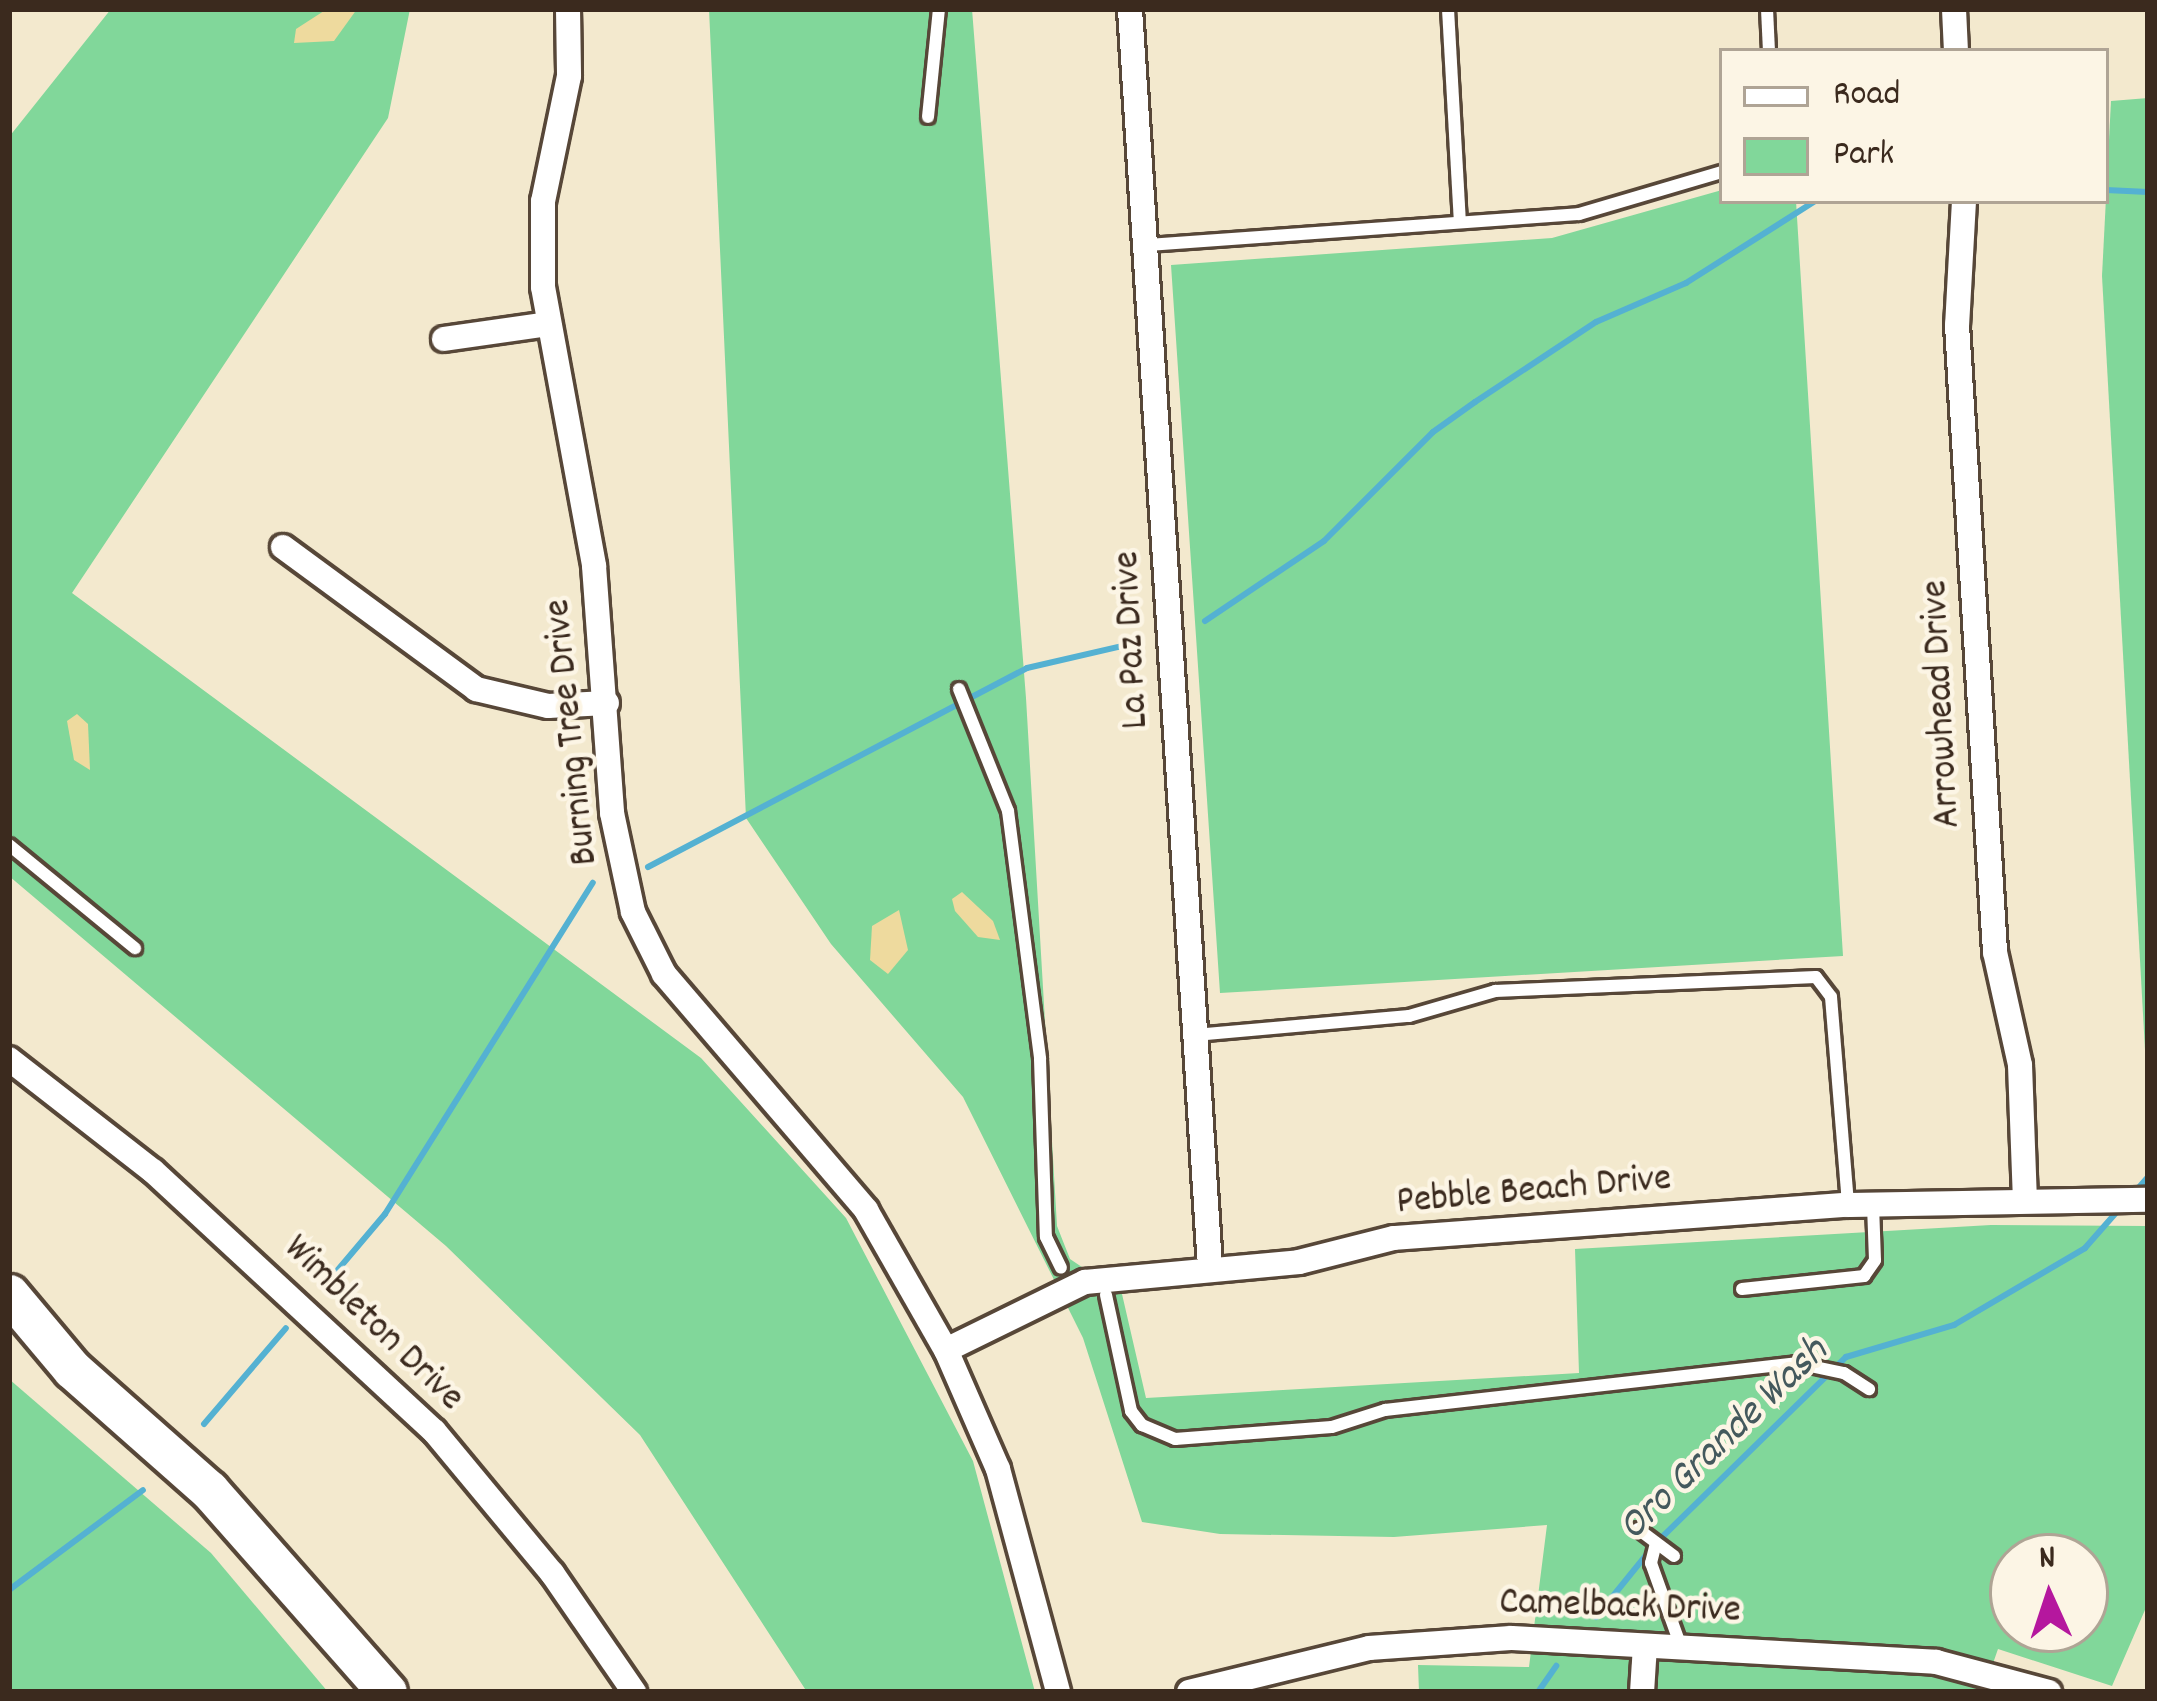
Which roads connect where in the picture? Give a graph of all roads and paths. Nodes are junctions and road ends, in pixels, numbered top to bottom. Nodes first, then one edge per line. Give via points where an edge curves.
1 (568, 9) edge
2 (939, 9) edge
3 (1130, 9) edge
4 (1448, 9) edge
5 (1767, 9) edge
6 (1954, 9) edge
7 (1769, 48) edge
8 (1956, 48) edge
9 (928, 117) dead end
10 (1719, 173) edge
11 (1964, 204) edge
12 (1460, 221) junction
13 (1147, 245) junction
14 (548, 324) junction
15 (444, 339) dead end
16 (283, 547) dead end
17 (959, 689) dead end
18 (607, 703) junction
19 (9, 844) edge
20 (135, 948) dead end
21 (1193, 1035) junction
22 (9, 1059) edge
23 (2025, 1200) junction
24 (2148, 1200) edge
25 (1861, 1204) junction
26 (1210, 1267) junction
27 (1061, 1268) dead end
28 (1742, 1289) dead end
29 (9, 1294) edge
30 (1106, 1294) dead end
31 (9, 1332) edge
32 (946, 1350) junction
33 (73, 1369) junction
34 (1869, 1389) dead end
35 (1638, 1529) dead end
36 (1656, 1543) junction
37 (1674, 1556) dead end
38 (1645, 1646) junction
39 (1681, 1648) junction
40 (387, 1692) edge
41 (634, 1692) edge
42 (1058, 1692) edge
43 (1189, 1692) edge
44 (1642, 1692) edge
45 (2049, 1692) edge

1 - 14 street, Burning Tree Drive via 569,76 540,238
2 - 9 lane
3 - 13 street, La Paz Drive
4 - 12 lane
5 - 7 lane
6 - 8 street
10 - 12 lane via 1579,214
11 - 23 street, Arrowhead Drive via 1962,418 1995,952 2020,1065
12 - 13 lane
13 - 21 street, La Paz Drive
14 - 15 street
14 - 18 street, Burning Tree Drive via 591,548
16 - 18 street via 476,689 548,706
17 - 27 lane via 1008,811 1040,1059 1046,1237
18 - 32 street, Burning Tree Drive via 620,864 647,943 664,974 866,1210
19 - 20 lane
21 - 25 lane via 1409,1016 1495,992 1816,977 1831,998
21 - 26 street, La Paz Drive
22 - 41 street, Wimbleton Drive via 154,1171 434,1431 552,1573
23 - 24 street, Pebble Beach Drive
23 - 25 street, Pebble Beach Drive
25 - 26 street, Pebble Beach Drive via 1419,1235 1299,1262
25 - 28 lane via 1875,1260 1864,1276
26 - 32 street, Pebble Beach Drive via 1085,1282
29 - 33 main road
30 - 34 lane via 1131,1411 1175,1439 1332,1427 1402,1408 1796,1363 1844,1373
31 - 33 main road
32 - 42 street, Burning Tree Drive via 998,1468
33 - 40 main road via 209,1490
35 - 36 lane
36 - 37 lane
36 - 39 lane via 1651,1563
38 - 39 street, Camelback Drive
38 - 43 street, Camelback Drive via 1415,1642
38 - 44 street
39 - 45 street, Camelback Drive via 1936,1662

